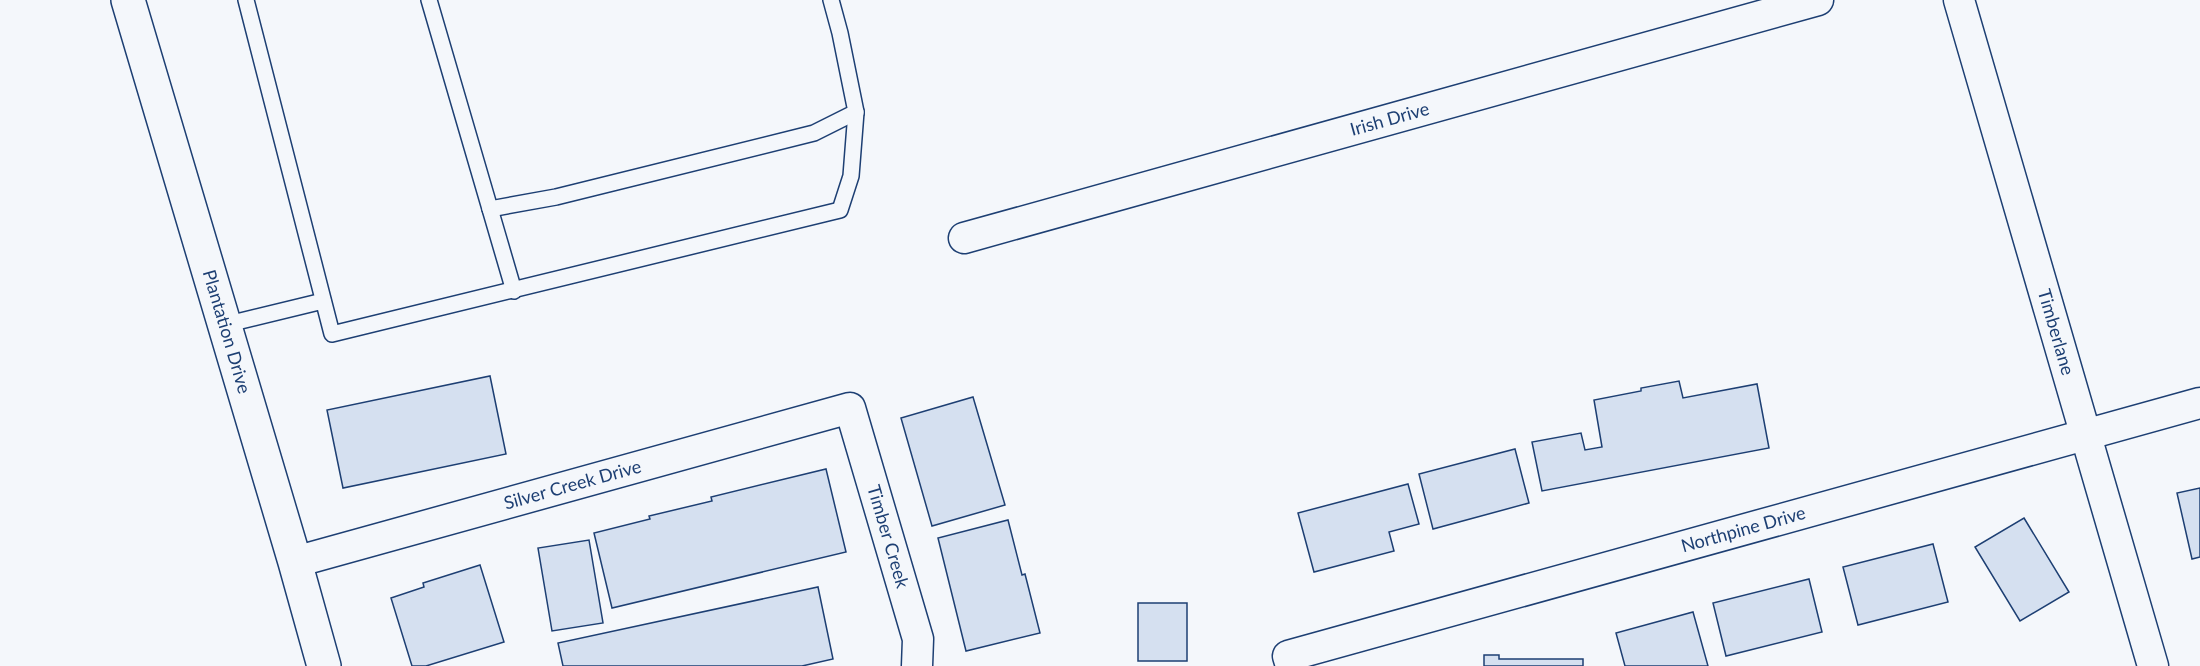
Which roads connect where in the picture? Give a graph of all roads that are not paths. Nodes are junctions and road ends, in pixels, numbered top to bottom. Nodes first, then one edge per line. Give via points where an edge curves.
1 (128, 0) edge
2 (246, 0) edge
3 (429, 0) edge
4 (831, 0) edge
5 (1818, 0) edge
6 (1959, 0) edge
7 (856, 112) junction
8 (490, 209) junction
9 (964, 238) dead end
10 (514, 291) junction
11 (323, 301) junction
12 (224, 325) junction
13 (2200, 403) edge
14 (850, 408) joint
15 (2085, 436) junction
16 (295, 562) junction
17 (1289, 661) edge
18 (324, 666) edge
19 (916, 666) edge
20 (2152, 666) edge

1 - 12 street, Plantation Drive
2 - 11 lane
3 - 8 lane
4 - 7 lane
5 - 9 street, Irish Drive
6 - 15 street, Timberlane
7 - 8 lane via 814,133 556,197
7 - 10 lane via 851,176 840,210
8 - 10 lane
10 - 11 lane via 332,334
11 - 12 lane
12 - 16 street, Plantation Drive
13 - 15 street, Northpine Drive
14 - 16 street, Silver Creek Drive
14 - 19 street, Timber Creek via 918,639
15 - 17 street, Northpine Drive
15 - 20 street, Timberlane
16 - 18 street, Plantation Drive

